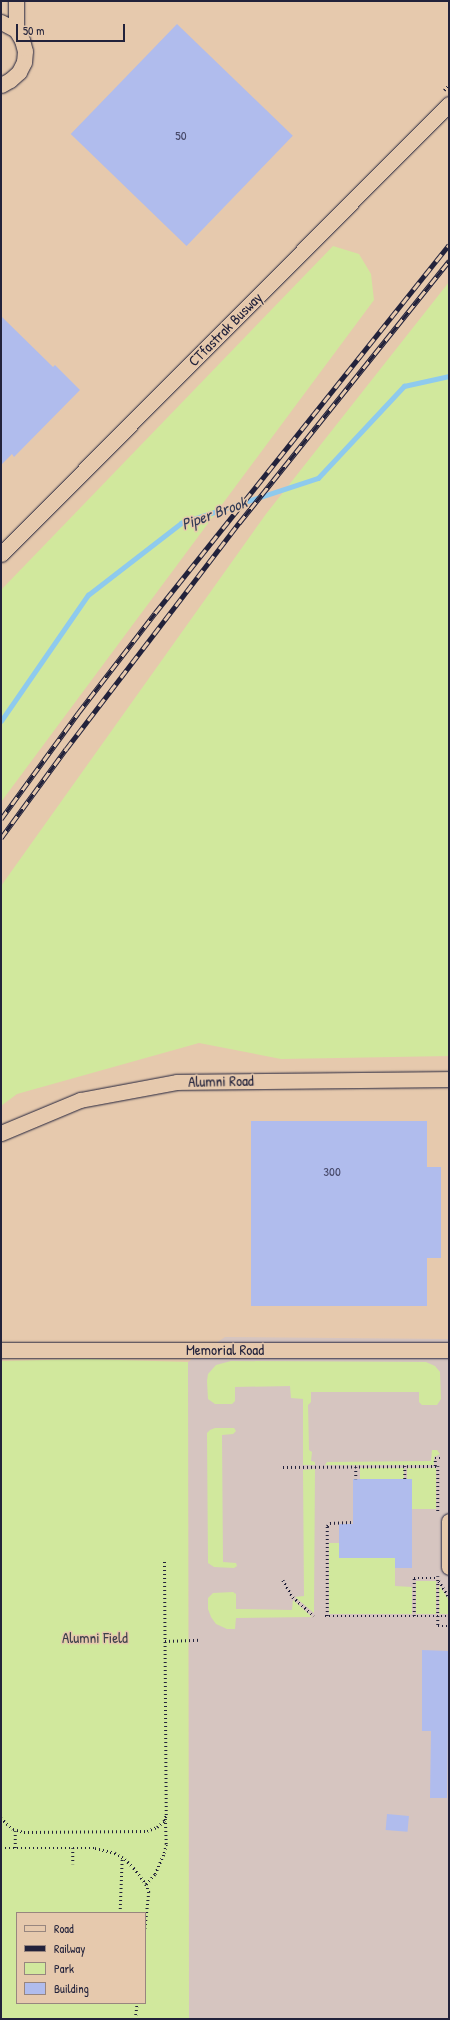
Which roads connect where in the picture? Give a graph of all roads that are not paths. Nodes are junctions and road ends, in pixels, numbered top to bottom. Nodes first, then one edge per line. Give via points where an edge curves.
1 (16, 1) edge
2 (1, 22) edge
3 (16, 30) junction
4 (1, 84) edge
5 (449, 104) edge
6 (1, 554) edge
7 (449, 1079) edge
8 (1, 1133) edge
9 (1, 1350) edge
10 (449, 1350) edge
11 (449, 1521) edge
12 (449, 1567) edge

1 - 3 street
2 - 3 street
3 - 4 street via 25,51 24,62 14,76
5 - 6 street, CTfastrak Busway
7 - 8 street, Alumni Road via 177,1082 80,1100
9 - 10 street, Memorial Road
11 - 12 street

